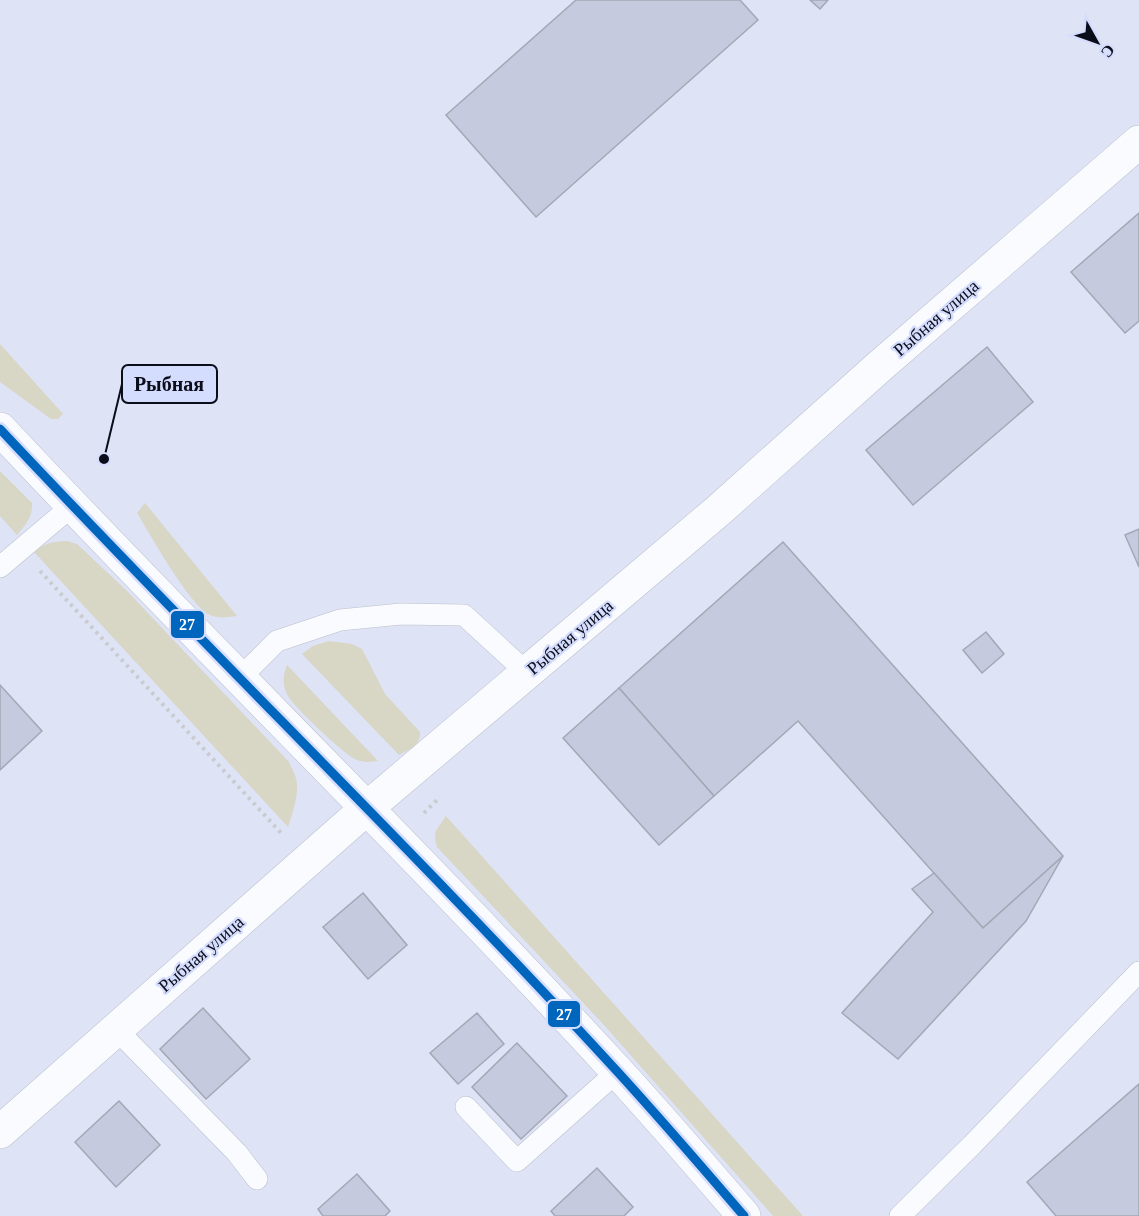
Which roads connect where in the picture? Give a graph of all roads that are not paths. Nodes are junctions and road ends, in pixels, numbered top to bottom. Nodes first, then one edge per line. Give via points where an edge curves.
1 (1139, 142) edge
2 (0, 429) edge
3 (72, 506) junction
4 (0, 567) edge
5 (527, 673) junction
6 (240, 678) junction
7 (367, 808) junction
8 (1139, 972) edge
9 (116, 1029) junction
10 (618, 1071) junction
11 (466, 1107) dead end
12 (0, 1132) edge
13 (257, 1179) dead end
14 (744, 1216) edge
15 (900, 1216) edge

1 - 5 street, Рыбная улица
2 - 3 street
3 - 4 lane
3 - 6 street
5 - 6 lane via 464,615 401,614 340,620 277,641
5 - 7 street, Рыбная улица
6 - 7 street
7 - 9 street, Рыбная улица
7 - 10 street
8 - 15 lane
9 - 12 street, Рыбная улица
9 - 13 lane via 237,1153
10 - 11 lane via 517,1161
10 - 14 street

